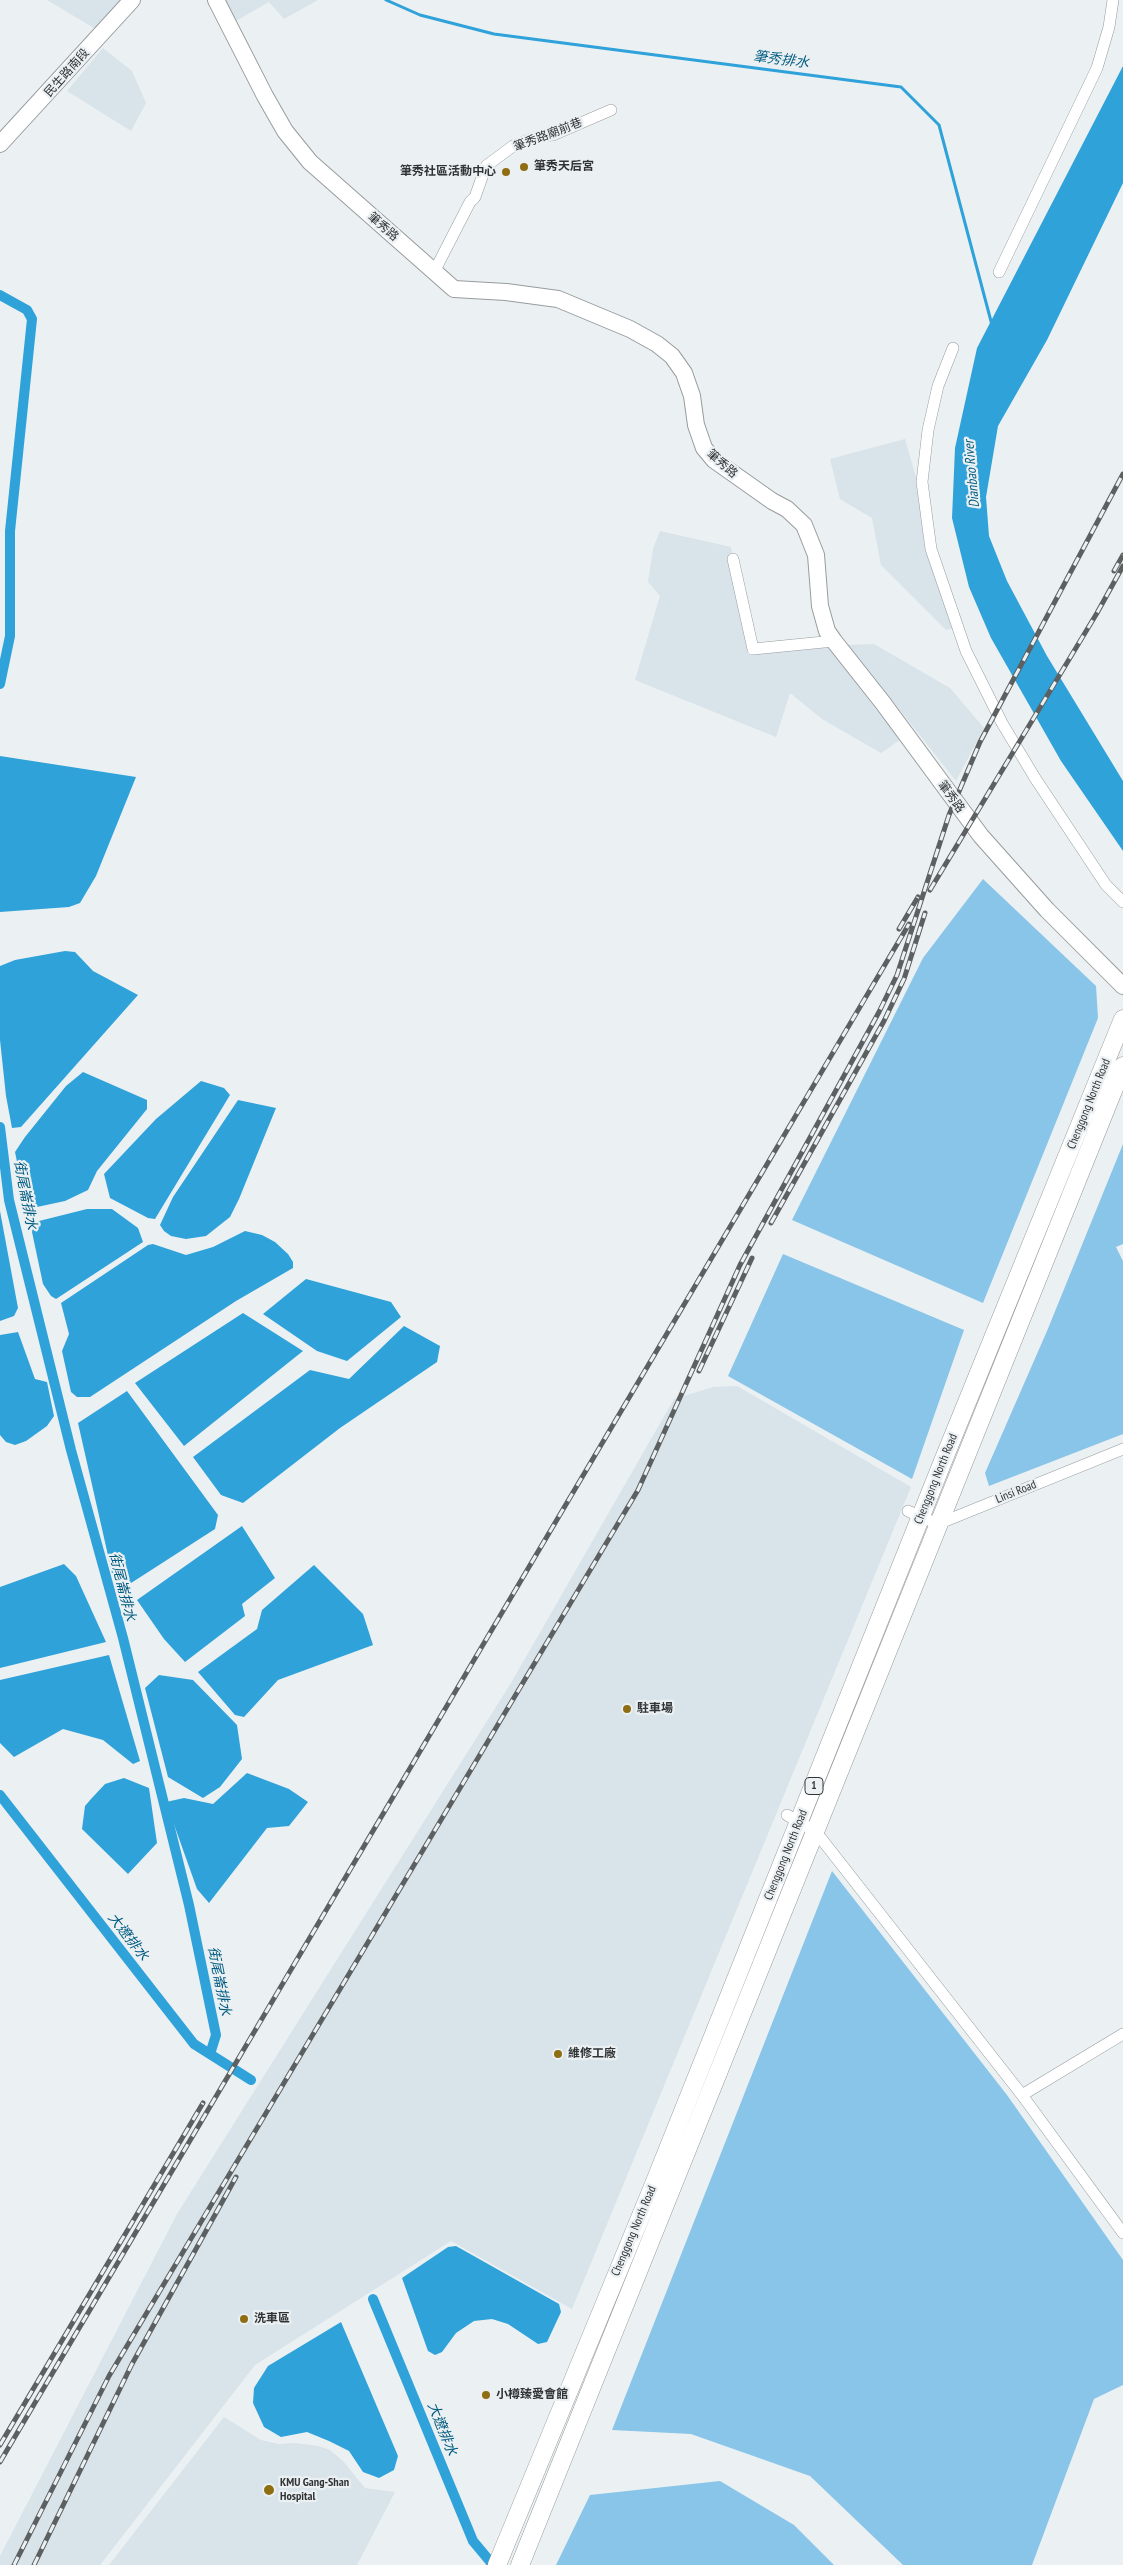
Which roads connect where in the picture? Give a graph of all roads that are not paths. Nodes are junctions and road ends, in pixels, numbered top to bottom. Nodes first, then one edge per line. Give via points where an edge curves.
1 (132, 0) edge
2 (216, 0) edge
3 (1113, 0) edge
4 (610, 110) dead end
5 (0, 144) edge
6 (434, 272) junction
7 (999, 272) dead end
8 (953, 348) dead end
9 (733, 559) dead end
10 (834, 641) junction
11 (1123, 902) edge
12 (1123, 986) edge
13 (1123, 1020) edge
14 (1123, 1066) edge
15 (1123, 1449) edge
16 (915, 1514) junction
17 (938, 1524) junction
18 (793, 1819) junction
19 (816, 1832) junction
20 (1123, 2034) edge
21 (1022, 2095) junction
22 (1123, 2233) edge
23 (500, 2558) edge
24 (520, 2565) edge

1 - 5 street, 民生路南段
2 - 6 street, 筆秀路 via 277,117 310,162
3 - 7 street via 1097,68
4 - 6 street, 筆秀路廟前巷 via 553,135 513,146 486,166 475,197
6 - 10 street, 筆秀路 via 454,289 558,299 630,329 672,356 684,373 704,448 714,460 788,509 804,524 816,554 820,606 827,631
8 - 11 street via 938,386 928,430 922,482 931,549 966,651 1002,724 1106,885
9 - 10 street via 753,649
10 - 12 street, 筆秀路 via 981,836 1047,910
13 - 16 main road, Chenggong North Road / 1
14 - 17 main road, Chenggong North Road / 1
15 - 17 street, Linsi Road
16 - 17 street
16 - 18 main road, Chenggong North Road / 1
17 - 19 main road, Chenggong North Road / 1
18 - 19 street
18 - 23 main road, Chenggong North Road / 1 via 652,2189
19 - 21 street
19 - 24 main road, Chenggong North Road / 1
20 - 21 street
21 - 22 street

